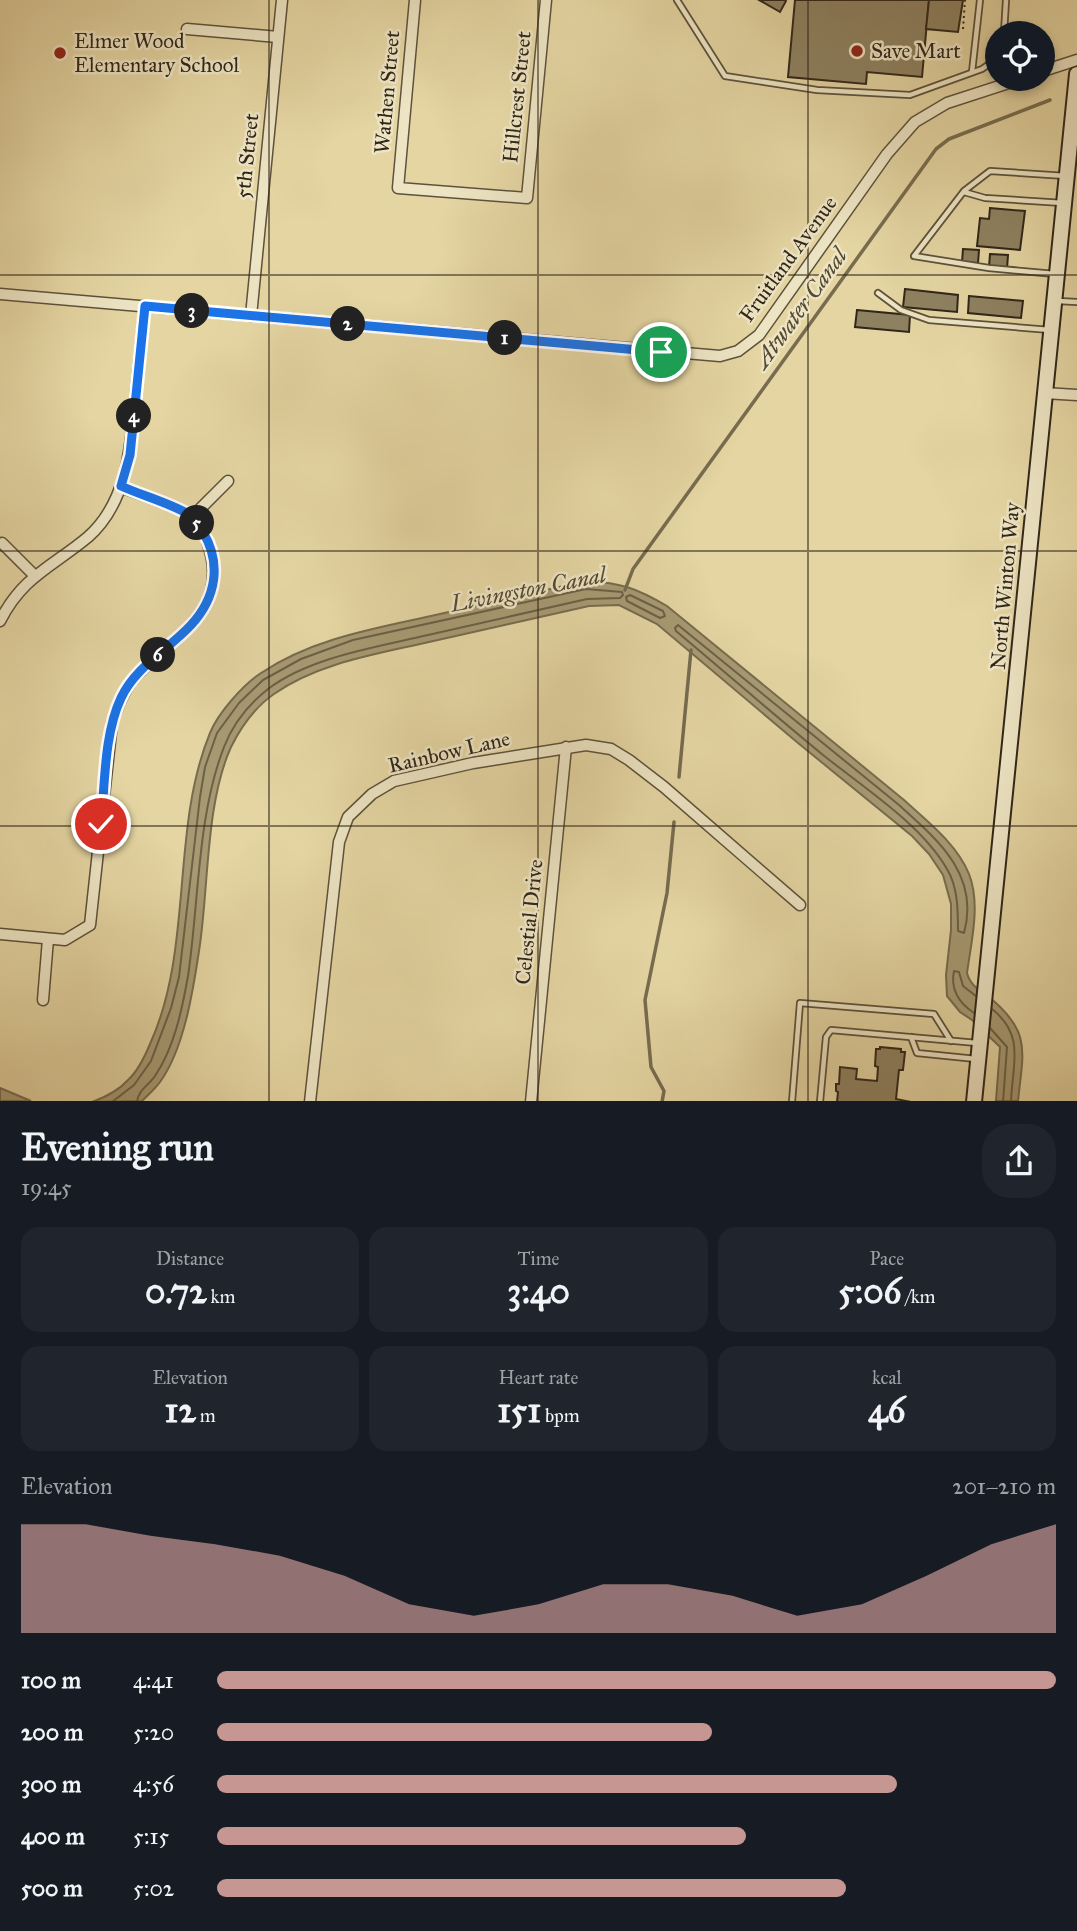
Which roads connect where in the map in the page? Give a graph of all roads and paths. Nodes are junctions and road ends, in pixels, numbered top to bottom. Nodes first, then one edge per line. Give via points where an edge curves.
1 (282, 0) edge
2 (415, 0) edge
3 (546, 0) edge
4 (677, 0) edge
5 (965, 0) edge
6 (980, 0) edge
7 (1006, 0) edge
8 (1005, 21) edge
9 (187, 29) dead end
10 (963, 29) dead end
11 (278, 37) junction
12 (1077, 60) edge
13 (985, 65) edge
14 (1055, 67) edge
15 (972, 72) junction
16 (1077, 74) edge
17 (985, 91) edge
18 (1066, 176) junction
19 (964, 191) junction
20 (527, 198) joint
21 (1064, 203) junction
22 (1056, 274) junction
23 (878, 293) dead end
24 (0, 294) edge
25 (1054, 300) junction
26 (1077, 302) edge
27 (145, 306) junction
28 (251, 316) junction
29 (1051, 330) junction
30 (1044, 393) junction
31 (1077, 396) edge
32 (228, 481) dead end
33 (121, 486) junction
34 (193, 516) junction
35 (2, 543) dead end
36 (34, 575) junction
37 (0, 621) edge
38 (566, 747) junction
39 (800, 905) dead end
40 (0, 934) edge
41 (48, 939) junction
42 (43, 1000) dead end
43 (911, 1037) junction
44 (981, 1040) junction
45 (951, 1041) junction
46 (979, 1059) junction
47 (310, 1101) edge
48 (531, 1101) edge
49 (792, 1101) edge
50 (820, 1101) edge
51 (974, 1101) edge

1 - 11 street, 5th Street
2 - 20 street, Wathen Street via 398,188
3 - 20 street, Hillcrest Street
4 - 15 lane via 724,76 817,90 910,95
5 - 10 path
6 - 15 lane
7 - 8 lane
9 - 11 street
11 - 28 street, 5th Street
12 - 14 street
13 - 15 lane
16 - 18 main road, North Winton Way
17 - 28 street, Fruitland Avenue via 947,103 915,122 887,154 759,335 738,351 720,356
18 - 19 lane via 990,171
18 - 21 main road, North Winton Way
19 - 21 lane via 985,198
19 - 22 lane via 914,256
21 - 22 main road, North Winton Way
22 - 25 main road, North Winton Way
23 - 29 lane via 901,310 929,320
24 - 27 street, Fruitland Avenue
25 - 26 lane
25 - 29 main road, North Winton Way
27 - 28 street, Fruitland Avenue
27 - 33 street via 130,455
29 - 30 main road, North Winton Way
30 - 31 street
30 - 44 main road, North Winton Way
32 - 34 street
33 - 34 street
33 - 36 street via 90,535
34 - 41 street via 214,562 208,604 134,677 122,696 112,723 90,925 65,940
35 - 36 street
36 - 37 street
38 - 39 street, Rainbow Lane via 611,749 629,760
38 - 47 street, Rainbow Lane via 394,781 348,817 339,842
38 - 48 street, Celestial Drive
40 - 41 street
41 - 42 street
43 - 45 lane
43 - 46 lane via 917,1053
43 - 50 lane via 831,1030 826,1037
44 - 45 lane
44 - 46 main road, North Winton Way
45 - 49 lane via 934,1014 800,1003
46 - 51 main road, North Winton Way

